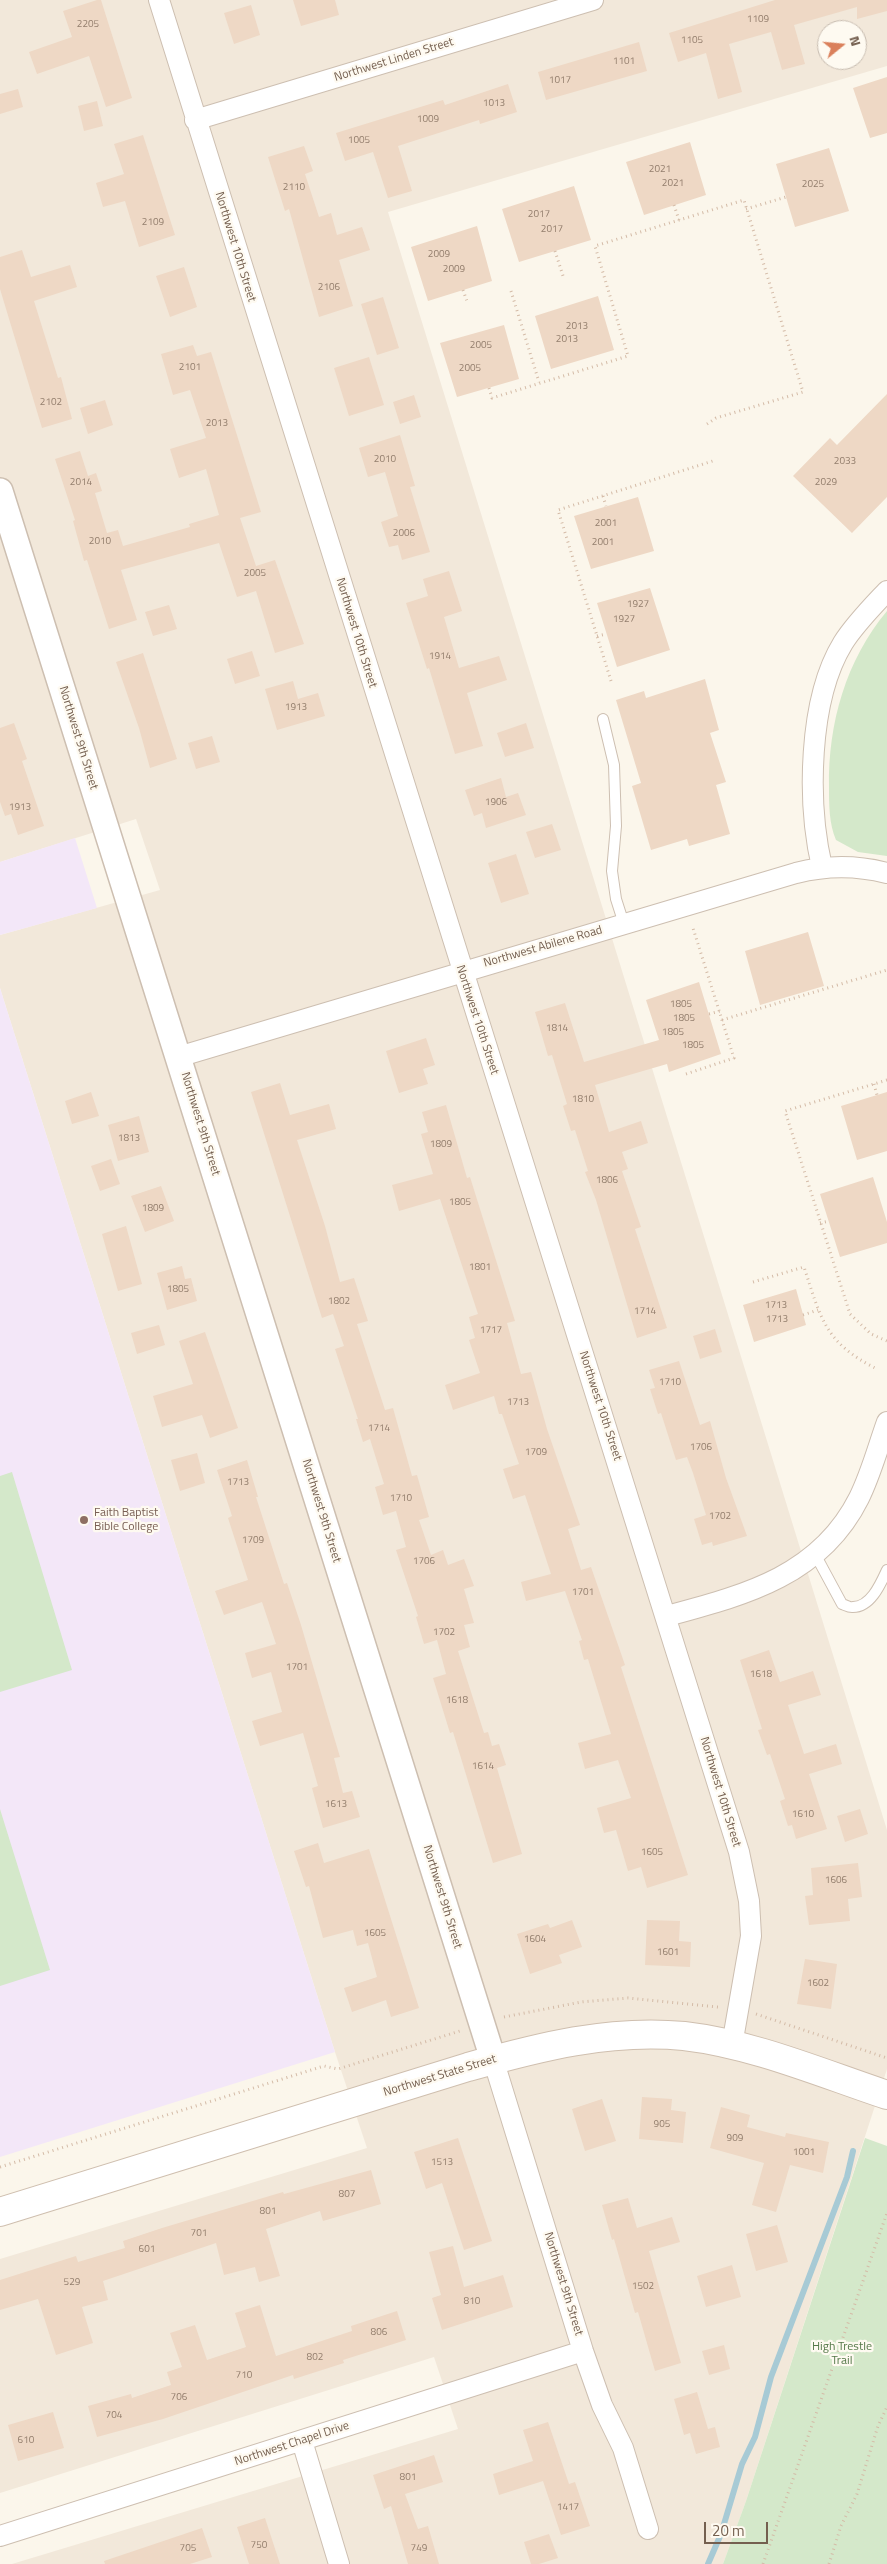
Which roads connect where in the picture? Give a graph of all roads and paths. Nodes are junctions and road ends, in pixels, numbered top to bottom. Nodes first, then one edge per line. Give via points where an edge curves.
1 (159, 0) edge
2 (593, 0) edge
3 (196, 120) junction
4 (786, 197) dead end
5 (674, 206) dead end
6 (746, 209) junction
7 (679, 220) junction
8 (555, 251) dead end
9 (564, 279) dead end
10 (463, 290) dead end
11 (511, 291) dead end
12 (468, 304) dead end
13 (539, 382) junction
14 (489, 388) dead end
15 (704, 426) dead end
16 (716, 460) dead end
17 (0, 490) edge
18 (603, 496) junction
19 (606, 506) dead end
20 (887, 591) edge
21 (606, 634) dead end
22 (597, 636) junction
23 (611, 681) dead end
24 (602, 719) dead end
25 (822, 867) junction
26 (887, 873) edge
27 (686, 905) junction
28 (624, 924) junction
29 (887, 970) edge
30 (462, 972) junction
31 (720, 1011) junction
32 (709, 1014) dead end
33 (722, 1020) junction
34 (178, 1057) junction
35 (686, 1074) dead end
36 (887, 1080) edge
37 (874, 1084) junction
38 (877, 1095) dead end
39 (829, 1221) dead end
40 (820, 1223) junction
41 (753, 1282) dead end
42 (818, 1310) junction
43 (803, 1315) dead end
44 (887, 1341) edge
45 (877, 1369) dead end
46 (884, 1443) edge
47 (815, 1554) junction
48 (887, 1570) edge
49 (666, 1616) junction
50 (738, 2010) junction
51 (482, 2024) junction
52 (732, 2045) junction
53 (887, 2058) edge
54 (494, 2059) junction
55 (887, 2095) edge
56 (0, 2167) edge
57 (0, 2212) edge
58 (887, 2212) edge
59 (583, 2351) junction
60 (887, 2407) edge
61 (302, 2441) junction
62 (648, 2529) dead end
63 (0, 2536) edge
64 (338, 2564) edge
65 (762, 2564) edge
66 (829, 2564) edge

1 - 3 street, Northwest 10th Street
2 - 3 street, Northwest Linden Street
3 - 30 street, Northwest 10th Street
4 - 6 path
5 - 7 path
6 - 7 path via 744,200
6 - 15 path via 803,392 716,418
7 - 13 path via 595,246 628,356
8 - 9 path
10 - 12 path
11 - 13 path
13 - 14 path via 492,398
16 - 18 path
17 - 34 street, Northwest 9th Street
18 - 19 path
18 - 22 path via 558,510
20 - 25 street via 843,644 831,668 817,719 814,774 816,838
21 - 22 path
22 - 23 path
24 - 28 lane via 614,766 616,826 612,871
25 - 26 street, Northwest Abilene Road via 841,866
25 - 27 street, Northwest Abilene Road
27 - 28 street, Northwest Abilene Road
27 - 31 path
28 - 30 street, Northwest Abilene Road
29 - 33 path
30 - 34 street, Northwest Abilene Road
30 - 49 street, Northwest 10th Street
31 - 32 path
31 - 33 path
33 - 35 path via 734,1058
34 - 51 street, Northwest 9th Street
36 - 37 path
37 - 38 path
37 - 40 path via 785,1111
39 - 40 path
40 - 44 path via 850,1314 871,1334
41 - 42 path via 804,1267
42 - 43 path
42 - 45 path via 826,1328 841,1346
46 - 47 street via 848,1517
47 - 48 lane via 842,1604 854,1608 877,1591
47 - 49 street via 770,1584
49 - 50 street, Northwest 10th Street via 746,1884 751,1936
50 - 51 path via 628,1998 547,2008 508,2015
50 - 52 street, Northwest 10th Street
50 - 53 path
51 - 54 street, Northwest 9th Street
51 - 56 path via 338,2069 324,2066
52 - 54 main road, Northwest State Street via 684,2036 636,2034 563,2042
52 - 55 main road, Northwest State Street
54 - 57 main road, Northwest State Street
54 - 59 street, Northwest 9th Street
58 - 65 path
59 - 61 street, Northwest Chapel Drive
59 - 62 street, Northwest 9th Street via 602,2406 623,2448
60 - 66 path
61 - 63 street, Northwest Chapel Drive
61 - 64 street

